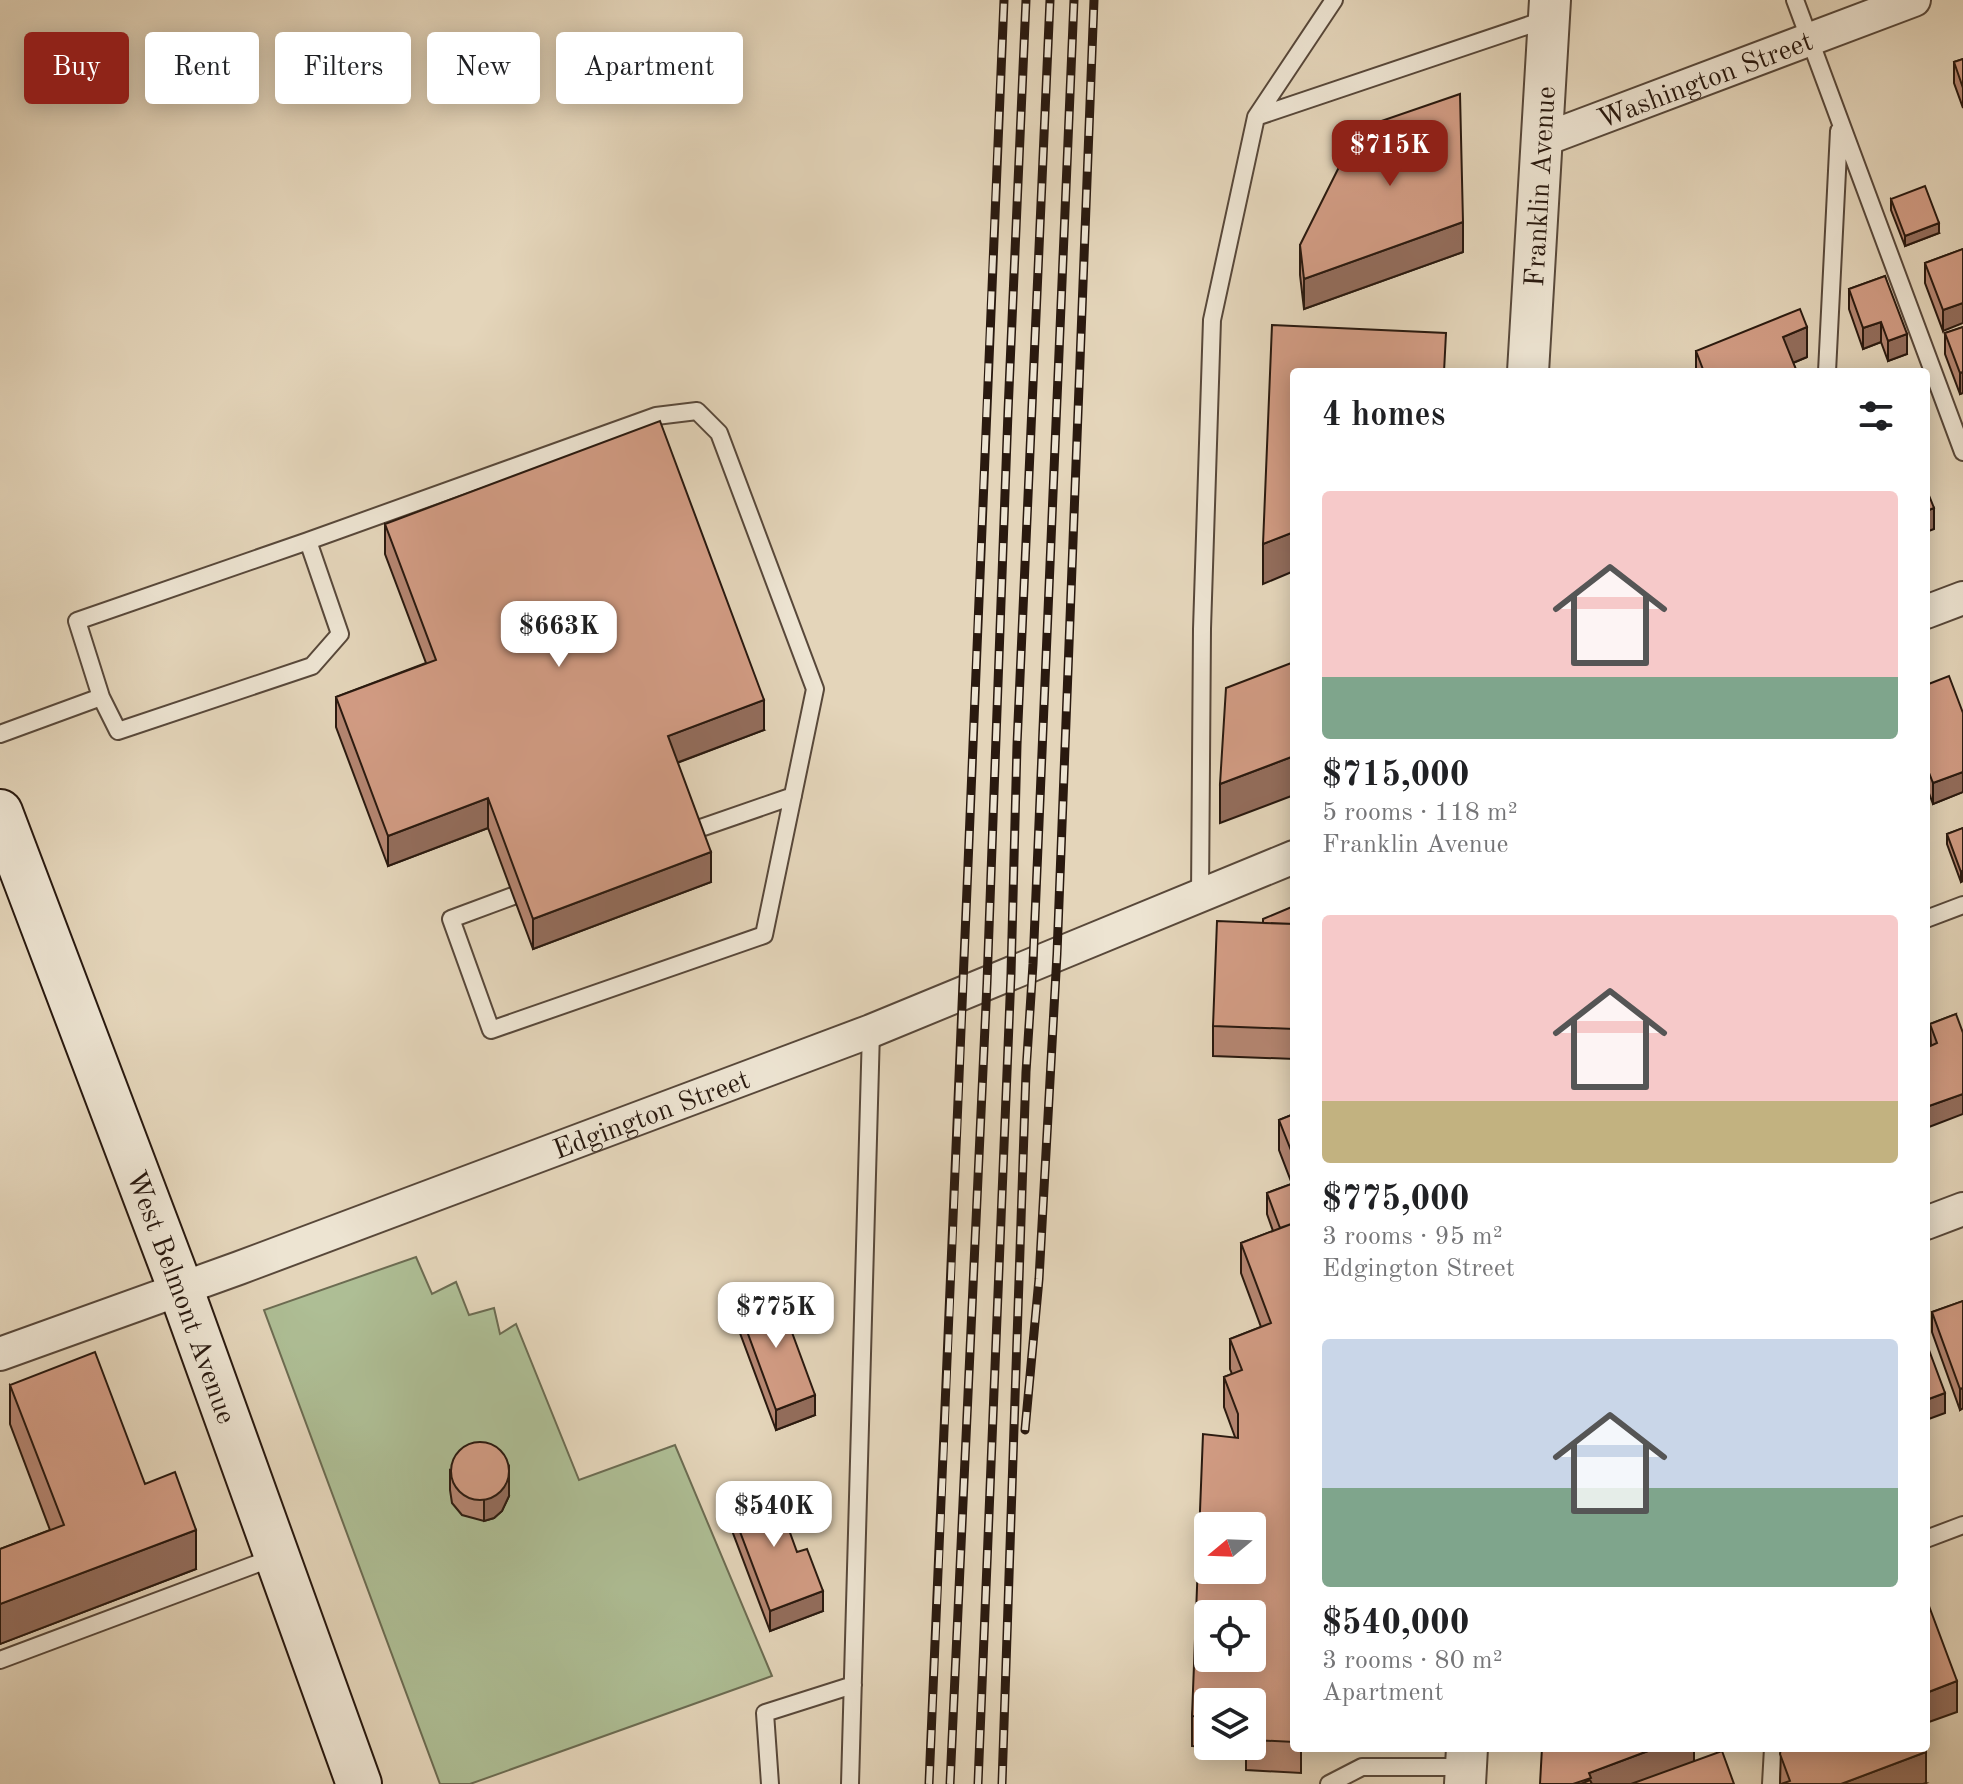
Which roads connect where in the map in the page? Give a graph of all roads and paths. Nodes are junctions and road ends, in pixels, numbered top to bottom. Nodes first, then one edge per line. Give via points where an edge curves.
1 (1334, 0) edge
2 (1795, 0) edge
3 (1914, 0) edge
4 (1550, 9) edge
5 (1810, 39) junction
6 (1256, 117) junction
7 (1840, 121) junction
8 (1540, 141) junction
9 (1528, 368) edge
10 (1827, 368) edge
11 (1963, 452) edge
12 (308, 541) junction
13 (1963, 598) edge
14 (1930, 610) edge
15 (101, 697) junction
16 (0, 734) edge
17 (793, 796) junction
18 (0, 812) edge
19 (692, 831) edge
20 (1290, 859) edge
21 (513, 896) edge
22 (1200, 896) junction
23 (1963, 905) edge
24 (1930, 917) edge
25 (871, 1031) junction
26 (1963, 1209) edge
27 (1930, 1221) edge
28 (181, 1290) junction
29 (0, 1354) edge
30 (1963, 1525) edge
31 (1930, 1537) edge
32 (277, 1557) junction
33 (0, 1660) edge
34 (853, 1685) junction
35 (1773, 1752) edge
36 (1466, 1766) edge
37 (359, 1784) edge
38 (770, 1784) edge
39 (850, 1784) edge
40 (1329, 1784) edge
41 (1771, 1784) edge

1 - 6 lane
2 - 5 lane
3 - 5 street, Washington Street
4 - 6 lane
4 - 8 street, Franklin Avenue
5 - 7 lane
5 - 8 street, Washington Street
6 - 22 lane via 1212,320
7 - 10 lane
7 - 11 lane
8 - 9 street, Franklin Avenue
12 - 15 lane via 77,621
12 - 15 lane via 340,634 312,666 118,731
12 - 17 lane via 656,416 697,411 719,433 815,689
13 - 14 street
15 - 16 lane
17 - 19 lane
17 - 21 lane via 764,935 491,1030 451,919
18 - 28 main road, West Belmont Avenue
20 - 22 street, Edgington Street
22 - 25 street, Edgington Street
23 - 24 lane
25 - 28 street, Edgington Street
25 - 34 lane
26 - 27 street
28 - 29 street, Edgington Street
28 - 32 main road, West Belmont Avenue
30 - 31 lane
32 - 33 lane
32 - 37 main road, West Belmont Avenue
34 - 38 lane via 765,1713
34 - 39 lane
35 - 41 lane
36 - 40 lane via 1362,1767

